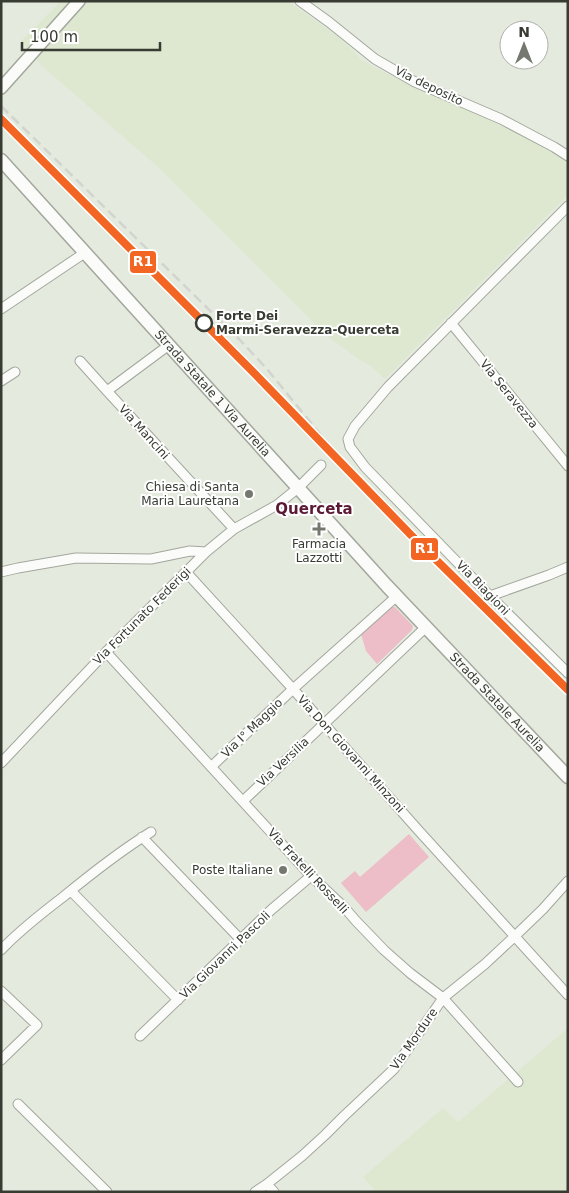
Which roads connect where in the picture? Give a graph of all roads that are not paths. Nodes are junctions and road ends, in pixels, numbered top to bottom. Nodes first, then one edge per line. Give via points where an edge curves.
1 (78, 1) edge
2 (300, 1) edge
3 (1, 88) edge
4 (568, 156) edge
5 (1, 160) edge
6 (568, 206) edge
7 (86, 252) junction
8 (1, 308) edge
9 (451, 323) junction
10 (169, 346) junction
11 (80, 361) dead end
12 (15, 372) dead end
13 (1, 381) edge
14 (108, 391) junction
15 (321, 466) dead end
16 (568, 466) edge
17 (298, 488) junction
18 (234, 529) junction
19 (206, 552) junction
20 (568, 567) edge
21 (1, 572) edge
22 (186, 572) junction
23 (396, 596) junction
24 (490, 596) junction
25 (426, 627) junction
26 (106, 652) junction
27 (568, 673) edge
28 (293, 689) junction
29 (324, 724) junction
30 (1, 763) edge
31 (212, 766) junction
32 (568, 777) edge
33 (243, 801) junction
34 (151, 832) dead end
35 (142, 837) junction
36 (311, 876) junction
37 (568, 881) edge
38 (70, 891) junction
39 (514, 937) junction
40 (241, 940) junction
41 (1, 950) edge
42 (1, 991) edge
43 (568, 995) edge
44 (443, 998) junction
45 (178, 1000) junction
46 (140, 1036) dead end
47 (1, 1060) edge
48 (518, 1082) dead end
49 (18, 1104) dead end
50 (267, 1184) junction
51 (106, 1192) edge
52 (255, 1192) edge
53 (274, 1192) edge

1 - 3 main road
2 - 4 street, Via deposito via 375,59 415,82 501,119
5 - 7 main road, Strada Statale 1 Via Aurelia
6 - 9 street
7 - 8 street
7 - 10 main road, Strada Statale 1 Via Aurelia
9 - 16 street, Via Seravezza
9 - 24 street, Via Biagioni via 388,387 348,439 350,448 365,467
10 - 14 street
10 - 17 main road, Strada Statale 1 Via Aurelia
11 - 14 street, Via Mancini
12 - 13 street
14 - 18 street, Via Mancini
15 - 17 street, Via Fortunato Federigi
17 - 18 street, Via Fortunato Federigi via 277,505
17 - 23 main road, Strada Statale 1 Via Aurelia
18 - 19 street, Via Fortunato Federigi
19 - 21 street via 190,551 151,559 76,558
19 - 22 street, Via Fortunato Federigi
20 - 24 street
22 - 26 street, Via Fortunato Federigi
22 - 28 street, Via Don Giovanni Minzoni
23 - 25 main road, Strada Statale 1 Via Aurelia
23 - 28 street, Via I° Maggio
24 - 27 street, Via Biagioni
25 - 29 street, Via Versilia
25 - 32 main road, Strada Statale Aurelia
26 - 30 street, Via Fortunato Federigi
26 - 31 street, Via Fratelli Rosselli
28 - 29 street, Via Don Giovanni Minzoni
28 - 31 street, Via I° Maggio
29 - 33 street, Via Versilia
29 - 39 street, Via Don Giovanni Minzoni
31 - 33 street, Via Fratelli Rosselli
33 - 36 street, Via Fratelli Rosselli
34 - 35 street
35 - 38 street
35 - 40 street
36 - 40 street, Via Giovanni Pascoli
36 - 44 street, Via Fratelli Rosselli via 384,950
37 - 39 street, Via Mordure
38 - 41 street
38 - 45 street
39 - 43 street, Via Don Giovanni Minzoni
39 - 44 street, Via Mordure
40 - 45 street, Via Giovanni Pascoli
42 - 47 street via 37,1025
44 - 48 street, Via Fratelli Rosselli
44 - 50 street, Via Mordure via 394,1069 302,1156
45 - 46 street, Via Giovanni Pascoli
49 - 51 street
50 - 52 street, Via Mordure
50 - 53 street

